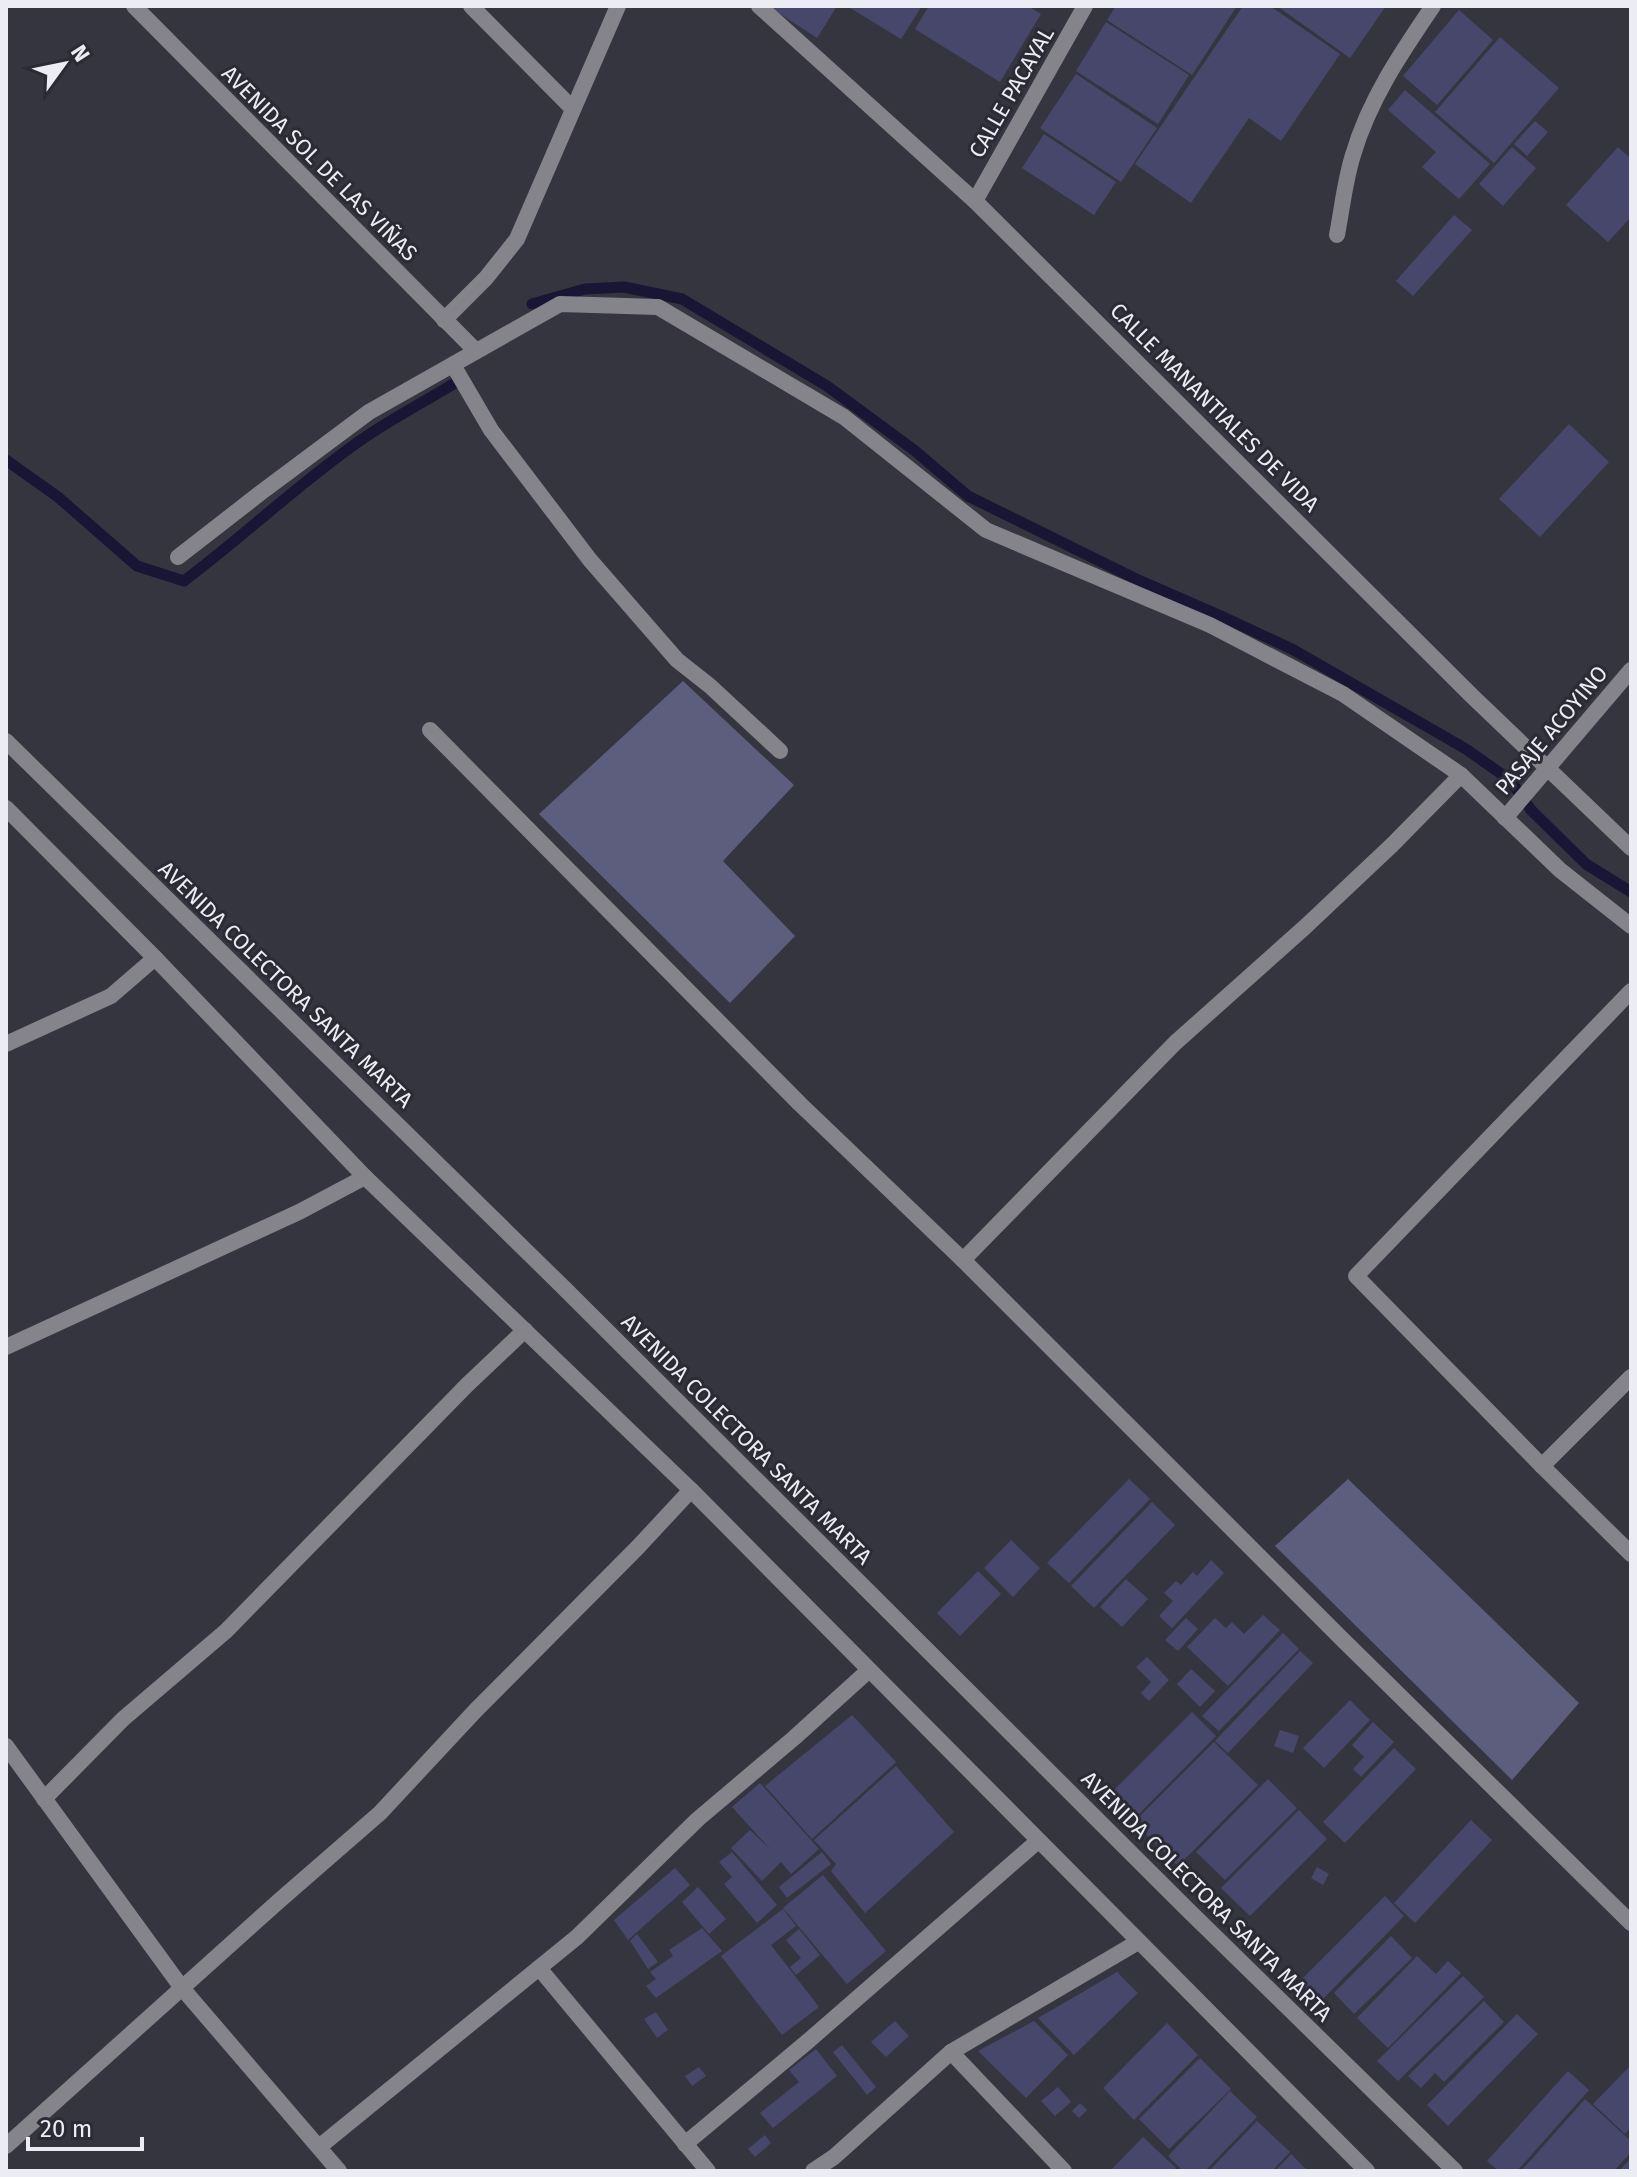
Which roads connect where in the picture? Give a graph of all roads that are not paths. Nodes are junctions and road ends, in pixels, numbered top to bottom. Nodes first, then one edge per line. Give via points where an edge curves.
1 (134, 6) edge
2 (471, 6) edge
3 (618, 6) edge
4 (759, 6) edge
5 (1085, 6) edge
6 (1433, 6) edge
7 (573, 109) junction
8 (975, 201) junction
9 (1337, 235) dead end
10 (444, 320) junction
11 (476, 351) junction
12 (453, 365) junction
13 (178, 557) dead end
14 (1631, 670) edge
15 (430, 730) dead end
16 (6, 741) edge
17 (780, 751) dead end
18 (1548, 768) junction
19 (1461, 775) junction
20 (6, 808) edge
21 (1505, 818) junction
22 (1631, 848) edge
23 (1631, 926) edge
24 (155, 958) junction
25 (1631, 991) edge
26 (6, 1044) edge
27 (365, 1177) junction
28 (963, 1260) junction
29 (525, 1330) junction
30 (6, 1347) edge
31 (1631, 1377) edge
32 (1542, 1466) junction
33 (691, 1490) junction
34 (1631, 1554) edge
35 (868, 1671) junction
36 (6, 1746) edge
37 (44, 1799) junction
38 (1038, 1841) junction
39 (1631, 1923) edge
40 (1138, 1942) junction
41 (539, 1968) junction
42 (182, 1988) junction
43 (951, 2052) junction
44 (685, 2144) junction
45 (6, 2146) edge
46 (319, 2147) junction
47 (339, 2171) edge
48 (708, 2171) edge
49 (813, 2171) edge
50 (1064, 2171) edge
51 (1367, 2171) edge
52 (1455, 2171) edge

1 - 10 street, AVENIDA SOL DE LAS VIÑAS
2 - 7 street
3 - 7 street
4 - 8 street, CALLE MANANTIALES DE VIDA
5 - 8 street, CALLE PACAYAL
6 - 9 street via 1371,107 1353,156
7 - 10 street via 517,239
8 - 18 street, CALLE MANANTIALES DE VIDA
10 - 11 street, AVENIDA SOL DE LAS VIÑAS
11 - 12 street
11 - 19 street via 560,304 658,307 844,417 986,530 1210,625 1343,694
12 - 13 street via 369,412
12 - 17 street via 491,430 590,560 677,660
14 - 18 street, PASAJE ACOYINO
15 - 28 street via 800,1104
16 - 52 street, AVENIDA COLECTORA SANTA MARTA
18 - 21 street, PASAJE ACOYINO
18 - 22 street, CALLE MANANTIALES DE VIDA
19 - 21 street
19 - 28 street via 1305,927 1175,1043
20 - 24 street
21 - 23 street
24 - 26 street via 111,996
24 - 27 street
25 - 32 street via 1356,1276
27 - 29 street
27 - 30 street
28 - 39 street
29 - 33 street
29 - 37 street via 226,1631 123,1719
31 - 32 street
32 - 34 street
33 - 35 street
33 - 42 street via 380,1813
35 - 38 street
35 - 41 street via 698,1819
36 - 37 street
37 - 42 street
38 - 40 street
38 - 44 street
40 - 43 street
40 - 51 street
41 - 44 street
41 - 46 street
42 - 45 street
42 - 46 street
43 - 49 street
43 - 50 street
44 - 48 street
46 - 47 street

